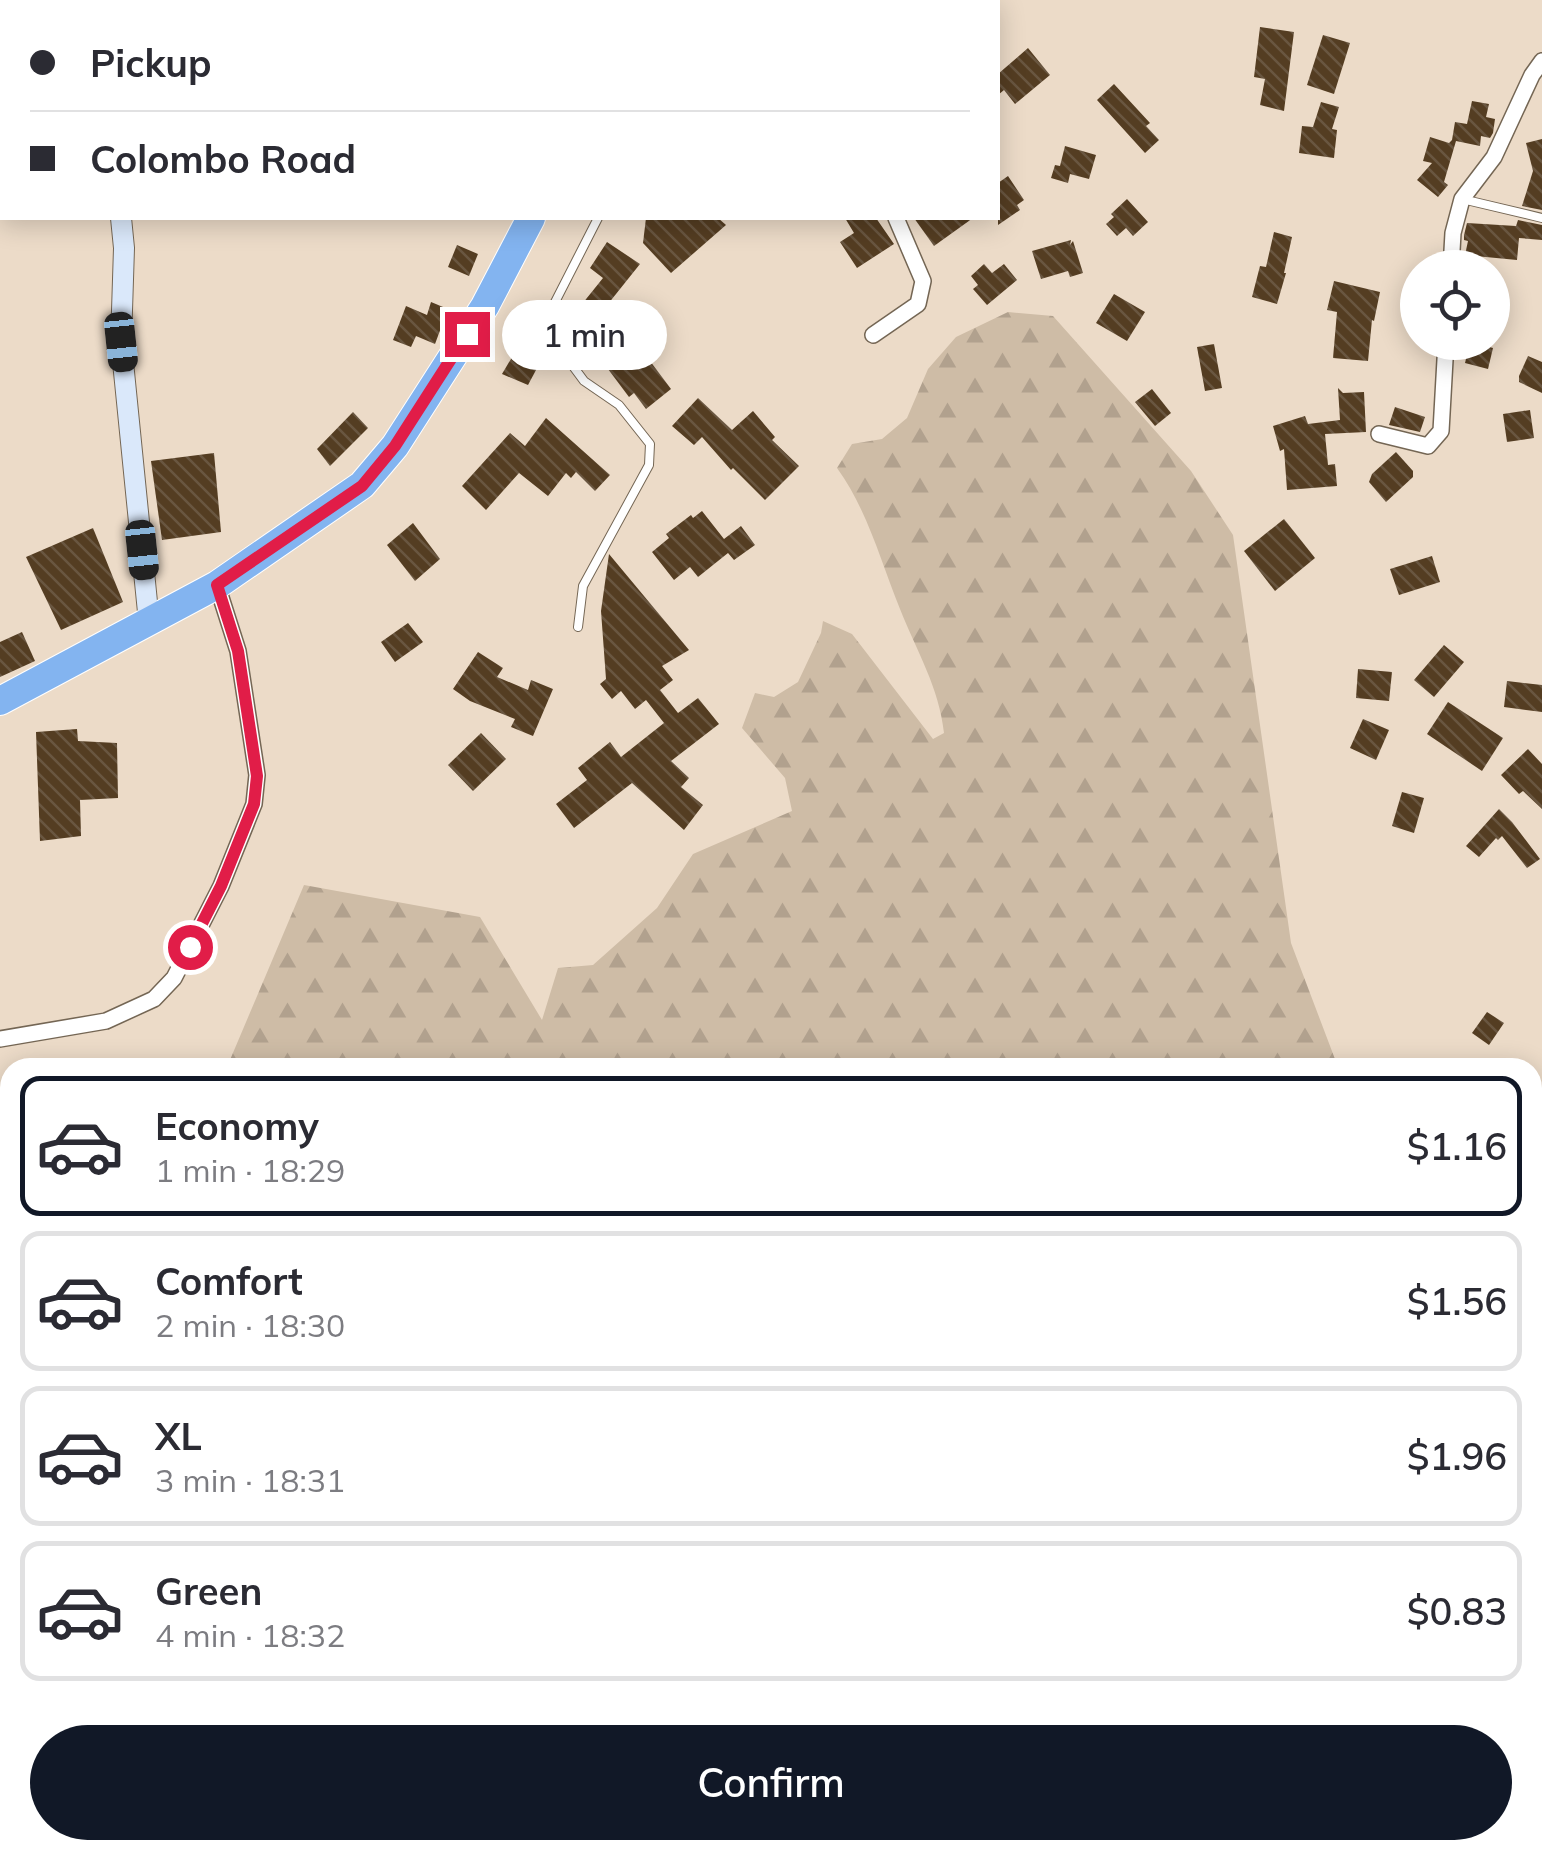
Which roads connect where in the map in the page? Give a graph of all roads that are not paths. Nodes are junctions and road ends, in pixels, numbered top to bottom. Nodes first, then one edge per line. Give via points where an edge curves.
1 (1542, 60) edge
2 (1462, 199) junction
3 (1542, 218) edge
4 (121, 220) edge
5 (530, 220) edge
6 (597, 220) edge
7 (897, 220) edge
8 (1452, 250) edge
9 (873, 335) dead end
10 (1445, 360) edge
11 (1379, 434) dead end
12 (217, 585) junction
13 (150, 622) junction
14 (578, 627) dead end
15 (0, 701) edge
16 (0, 1039) edge

1 - 2 street via 1494,157
2 - 3 lane
2 - 8 street
4 - 13 street via 121,342
5 - 12 highway via 485,306 362,486
6 - 14 lane via 551,310 561,350 650,444 649,464 584,586
7 - 9 street via 923,281 918,304
10 - 11 street via 1441,431 1428,446
12 - 13 highway
12 - 16 street via 238,651 257,776 254,804 221,886 174,978 154,999 106,1020
13 - 15 highway

